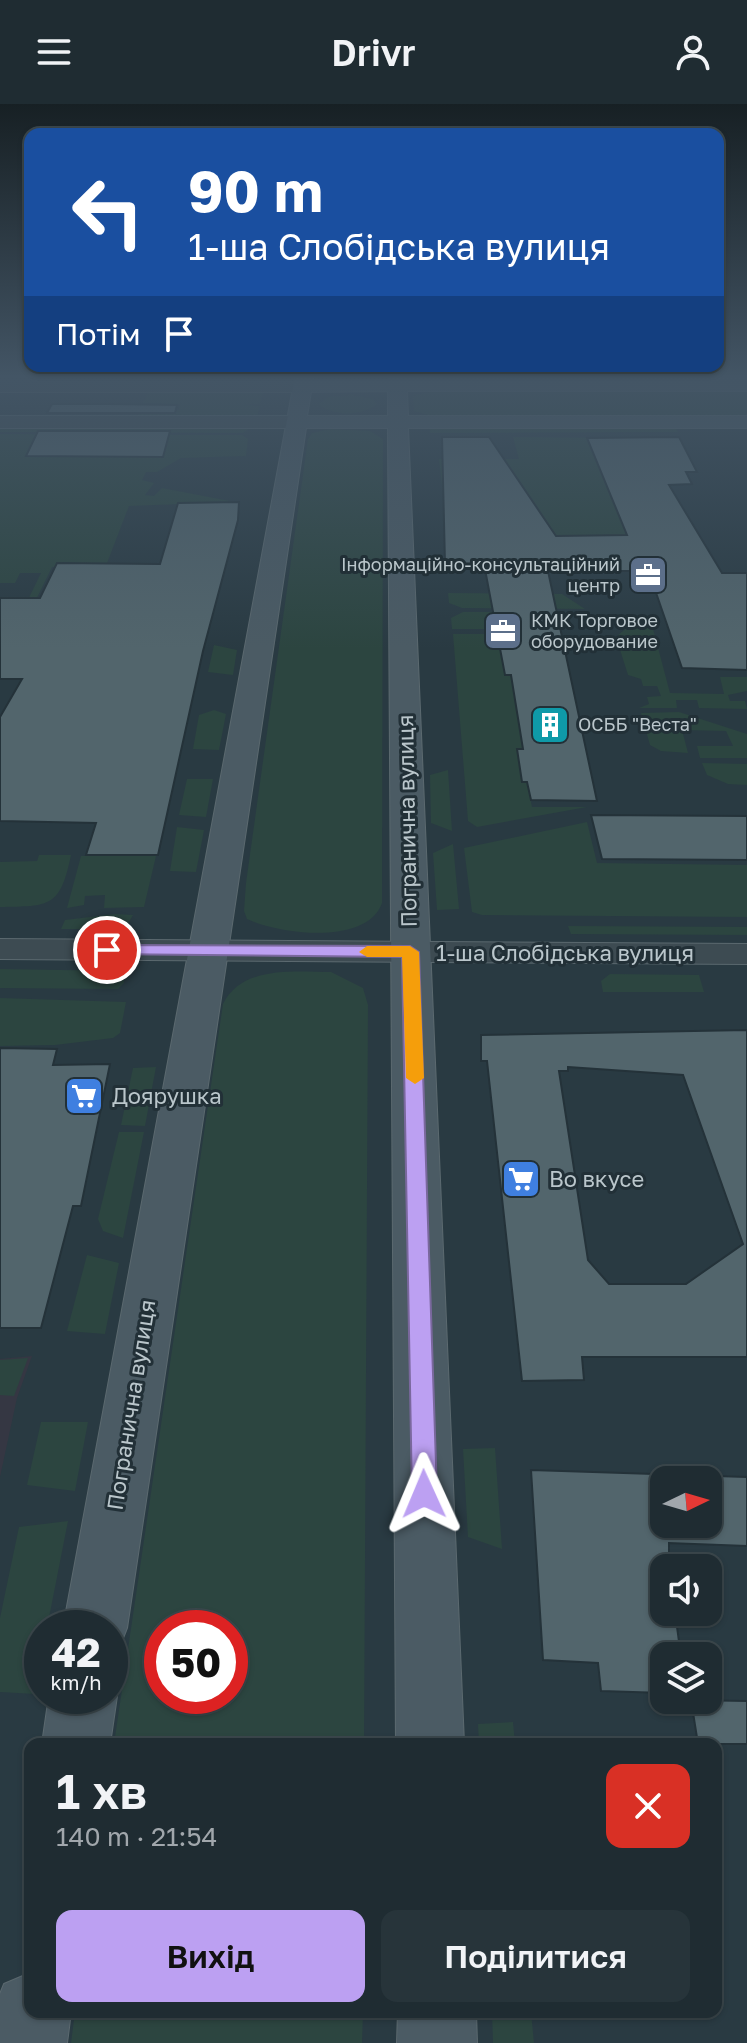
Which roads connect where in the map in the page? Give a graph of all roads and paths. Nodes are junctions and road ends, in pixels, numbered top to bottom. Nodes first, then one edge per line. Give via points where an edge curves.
1 (288, 467) edge
2 (399, 467) edge
3 (0, 949) edge
4 (206, 951) junction
5 (410, 952) junction
6 (747, 954) edge
7 (98, 1610) edge
8 (80, 1714) edge
9 (77, 1738) edge
10 (430, 1738) edge
11 (31, 2018) edge
12 (437, 2018) edge
13 (27, 2043) edge
14 (437, 2043) edge

1 - 4 main road, Погранична вулиця
2 - 5 main road, Погранична вулиця
3 - 4 street, 1-ша Слобідська вулиця
4 - 5 street, 1-ша Слобідська вулиця
4 - 7 main road, Погранична вулиця
5 - 6 street, 1-ша Слобідська вулиця
5 - 10 main road, Погранична вулиця
8 - 9 main road
11 - 13 main road
12 - 14 main road

